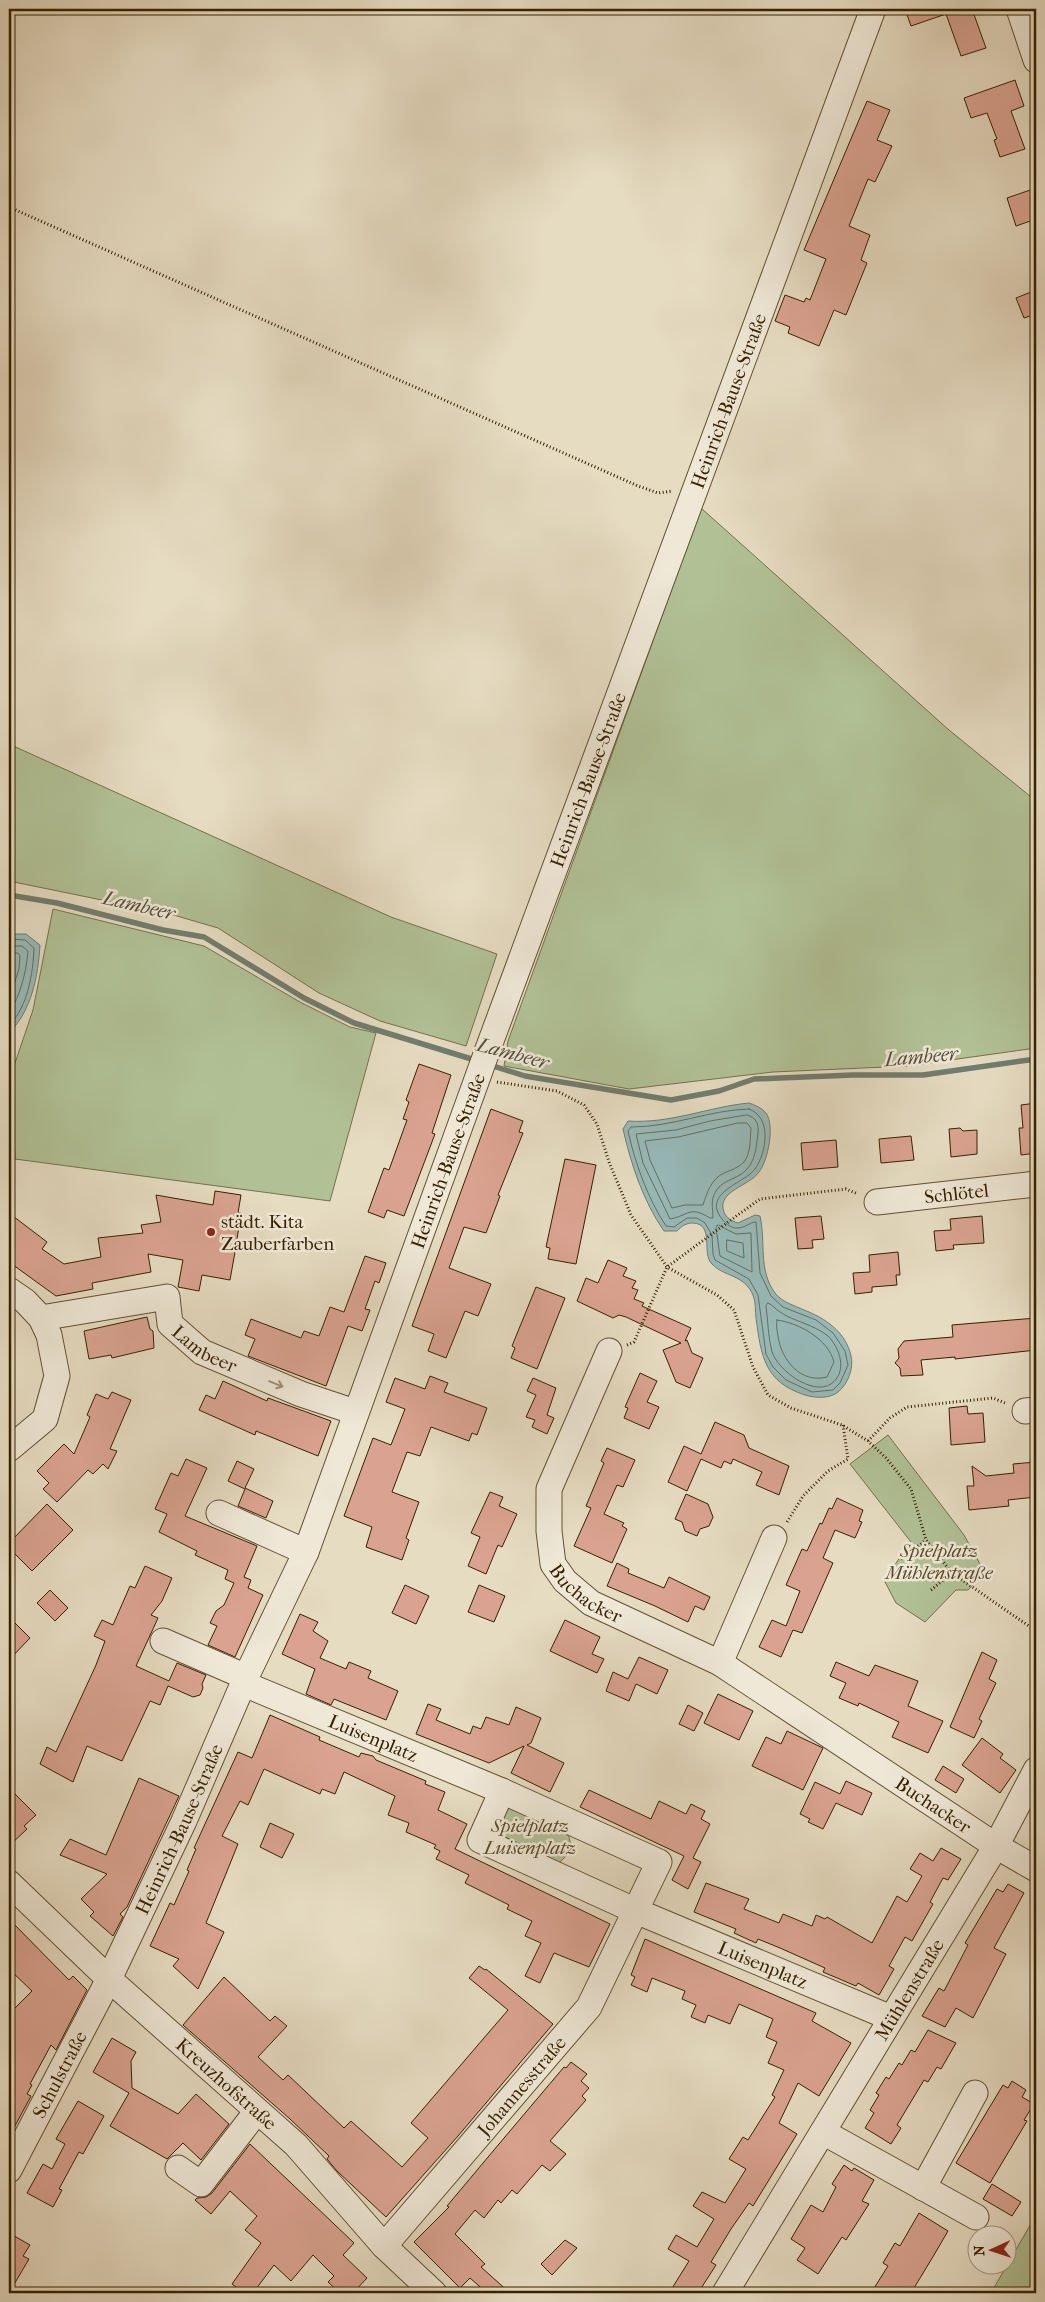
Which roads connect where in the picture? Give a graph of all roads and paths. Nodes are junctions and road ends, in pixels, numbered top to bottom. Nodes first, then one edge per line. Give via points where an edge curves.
1 (873, 9) edge
2 (1019, 9) edge
3 (1036, 60) edge
4 (9, 207) edge
5 (696, 487) junction
6 (481, 1068) junction
7 (1036, 1184) edge
8 (877, 1202) joint
9 (667, 1268) junction
10 (9, 1290) edge
11 (41, 1318) junction
12 (610, 1351) joint
13 (1031, 1410) edge
14 (356, 1412) junction
15 (842, 1425) junction
16 (868, 1441) junction
17 (9, 1449) edge
18 (219, 1512) dead end
19 (774, 1538) joint
20 (926, 1540) junction
21 (306, 1552) junction
22 (901, 1559) dead end
23 (952, 1573) junction
24 (931, 1590) dead end
25 (1036, 1631) edge
26 (164, 1641) dead end
27 (720, 1663) junction
28 (245, 1680) junction
29 (1036, 1770) edge
30 (502, 1791) junction
31 (996, 1846) junction
32 (1036, 1869) edge
33 (9, 1883) edge
34 (636, 1911) junction
35 (109, 1979) junction
36 (891, 2018) junction
37 (975, 2094) dead end
38 (257, 2110) junction
39 (824, 2132) junction
40 (178, 2168) dead end
41 (9, 2170) edge
42 (923, 2188) junction
43 (976, 2217) dead end
44 (384, 2246) junction
45 (434, 2293) edge
46 (725, 2293) edge

1 - 5 street, Heinrich-Bause-Straße
2 - 3 street
4 - 5 path via 638,486 658,493
5 - 6 street, Heinrich-Bause-Straße
6 - 9 path via 495,1082 557,1091 584,1105 597,1124 630,1215
6 - 14 street, Heinrich-Bause-Straße
7 - 8 street, Schlötel
8 - 9 path via 846,1189 760,1199
9 - 12 path via 634,1342
9 - 15 path via 717,1295 734,1310 753,1367 768,1395 791,1408
10 - 11 street
11 -> 14 street, Lambeer via 167,1297 170,1324 202,1352 301,1394
11 - 17 street via 49,1335 57,1376 45,1419
12 - 27 street, Buchacker via 549,1489 548,1531 553,1564 565,1581 591,1603
13 - 16 path via 993,1398 907,1407 890,1418
14 - 21 street, Heinrich-Bause-Straße
15 - 16 path
15 - 19 path via 848,1459 828,1471 803,1496
16 - 20 path via 910,1489
18 - 21 street
19 - 27 street
20 - 22 path
20 - 23 path
21 - 28 street, Heinrich-Bause-Straße
23 - 24 path
23 - 25 path
26 - 28 street
27 - 31 street, Buchacker
28 - 30 street, Luisenplatz
28 - 35 street, Heinrich-Bause-Straße via 184,1821
29 - 31 street, Mühlenstraße
30 - 34 street, Luisenplatz via 480,1840
30 - 34 street, Luisenplatz via 659,1862
31 - 32 street
31 - 36 street, Mühlenstraße
33 - 35 street, Kreuzhofstraße
34 - 36 street, Luisenplatz
34 - 44 street, Johannesstraße via 589,2007
35 - 38 street, Kreuzhofstraße
35 - 41 street, Schulstraße
36 - 39 street, Mühlenstraße
37 - 42 street
38 - 40 street via 201,2184
38 - 44 street, Kreuzhofstraße via 296,2145
39 - 42 street
39 - 46 street, Mühlenstraße
42 - 43 street
44 - 45 street, Kreuzhofstraße

